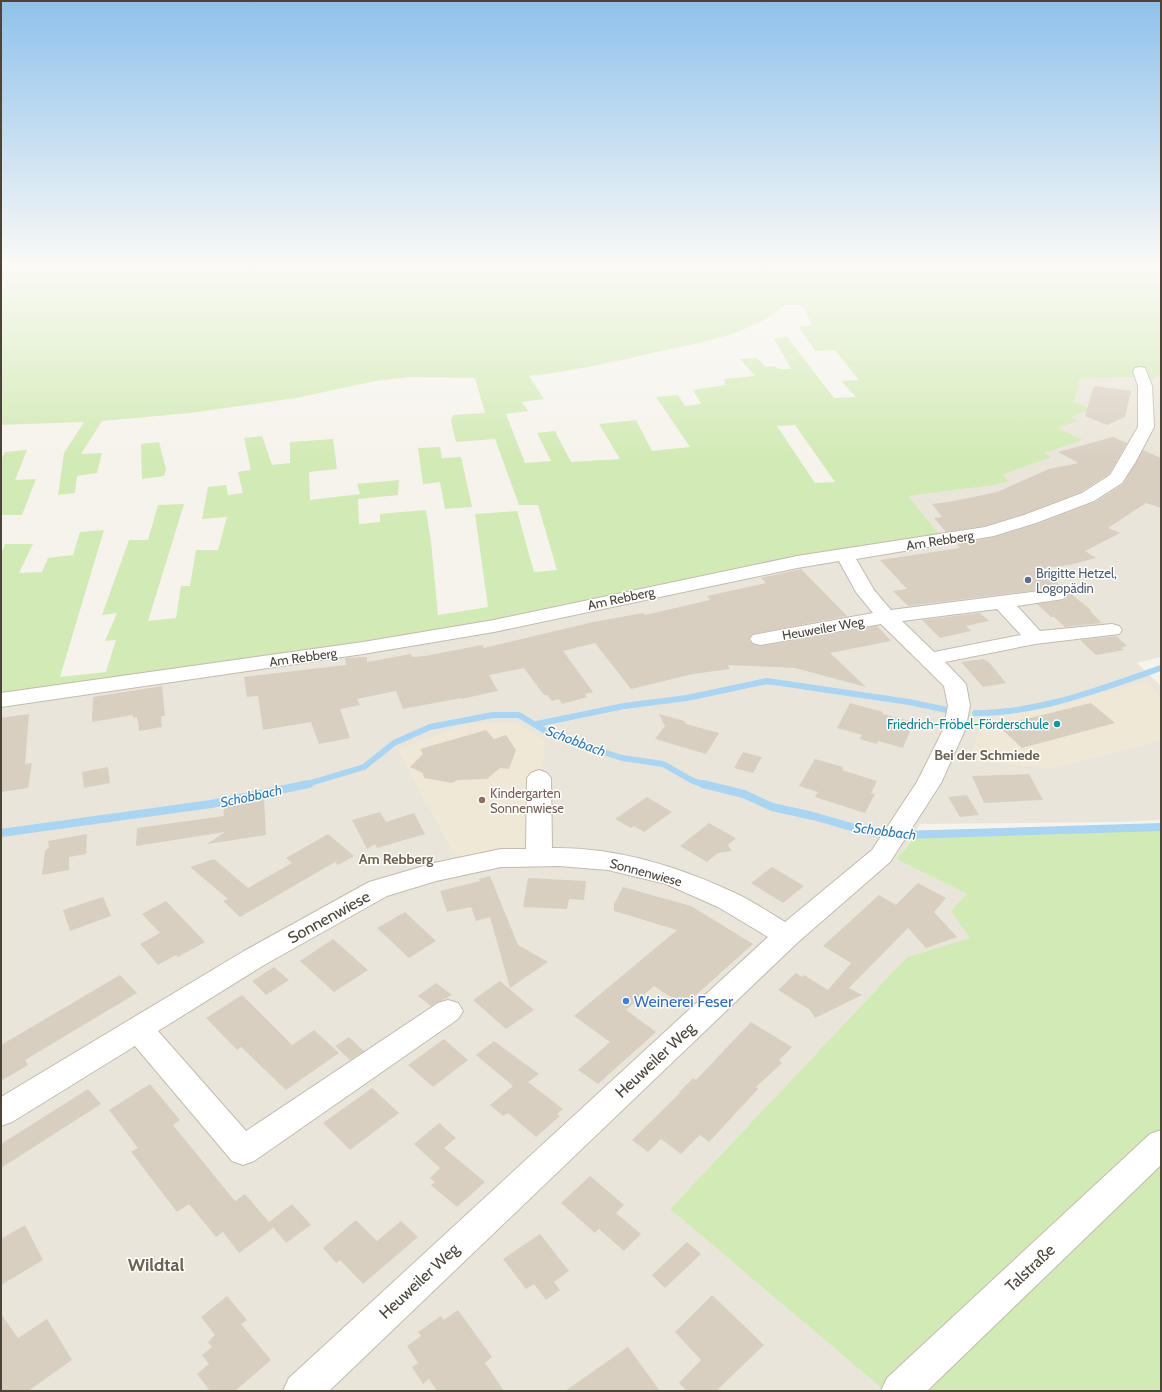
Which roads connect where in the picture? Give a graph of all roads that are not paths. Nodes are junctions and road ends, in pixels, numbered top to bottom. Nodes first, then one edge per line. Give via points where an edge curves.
1 (1140, 372) dead end
2 (844, 554) junction
3 (1056, 595) dead end
4 (1003, 603) junction
5 (886, 617) junction
6 (1112, 630) dead end
7 (1035, 638) junction
8 (760, 639) dead end
9 (930, 659) junction
10 (1, 700) edge
11 (539, 778) dead end
12 (539, 857) junction
13 (787, 936) junction
14 (448, 1011) dead end
15 (138, 1030) junction
16 (1, 1113) edge
17 (1161, 1144) edge
18 (302, 1391) edge
19 (900, 1391) edge

1 - 2 street, Am Rebberg via 1145,386 1146,427 1128,463 1116,479 1088,497 988,532 937,542
2 - 5 street, Heuweiler Weg via 866,592
2 - 10 street, Am Rebberg via 733,574 494,626 363,648
3 - 4 street, Heuweiler Weg
4 - 5 street, Heuweiler Weg
4 - 7 street
5 - 8 street, Heuweiler Weg
5 - 9 street, Heuweiler Weg
6 - 7 street
7 - 9 street
9 - 13 street, Heuweiler Weg via 955,684 959,706 954,730 928,784 881,856
11 - 12 street
12 - 13 street, Sonnenwiese via 608,862 672,876 727,900
12 - 15 street, Sonnenwiese via 501,858 434,872 378,889 254,958
13 - 18 street, Heuweiler Weg
14 - 15 street via 243,1151
15 - 16 street, Sonnenwiese
17 - 19 street, Talstraße

